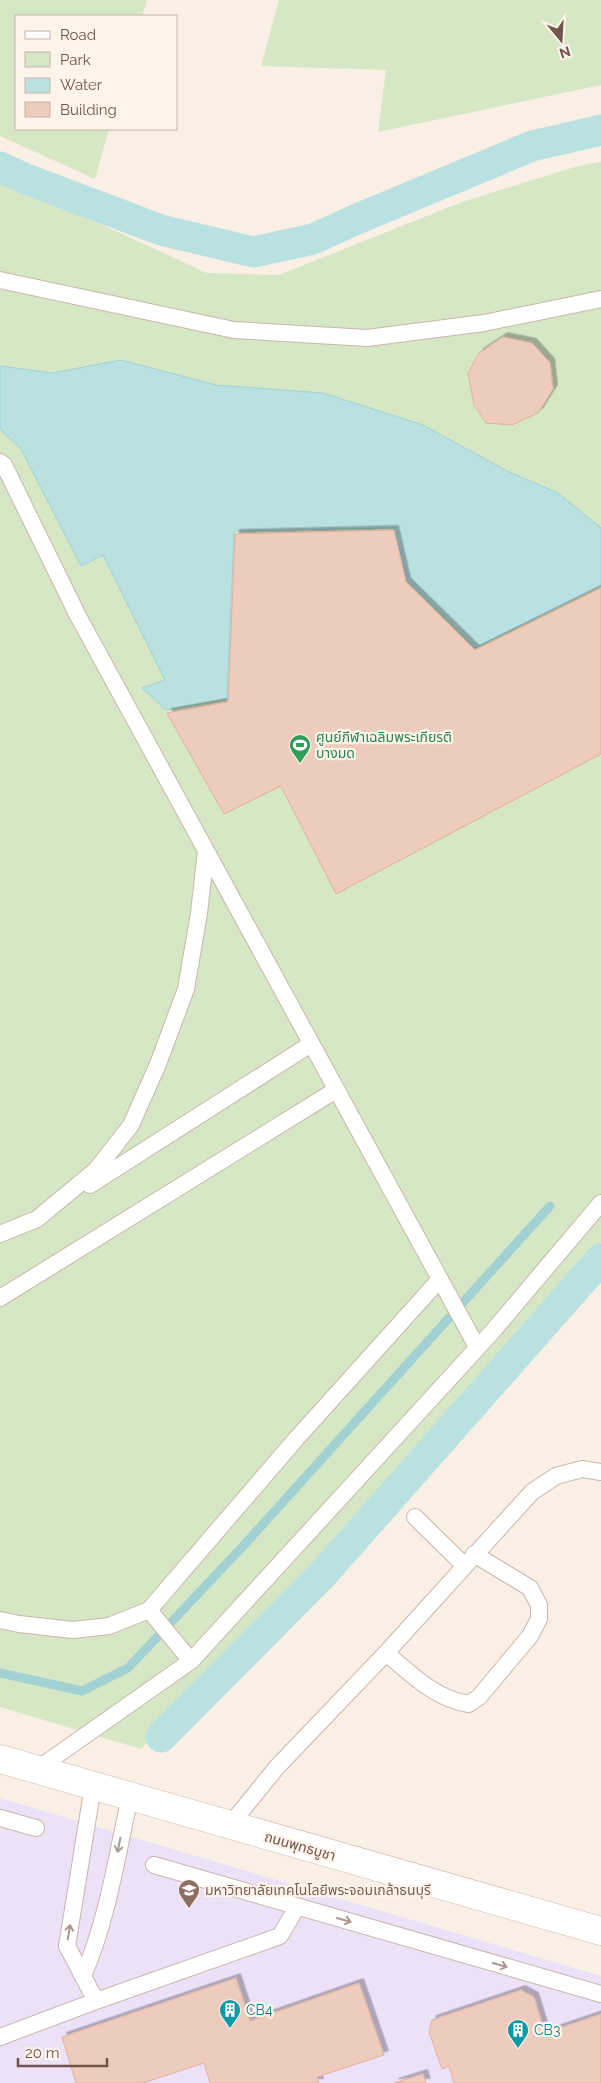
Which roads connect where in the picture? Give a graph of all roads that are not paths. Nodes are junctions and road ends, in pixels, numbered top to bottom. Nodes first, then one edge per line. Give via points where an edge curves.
1 (0, 280) edge
2 (601, 299) edge
3 (0, 462) edge
4 (206, 851) junction
5 (311, 1044) junction
6 (336, 1090) junction
7 (601, 1203) edge
8 (37, 1219) junction
9 (0, 1234) edge
10 (0, 1242) edge
11 (440, 1279) junction
12 (0, 1298) edge
13 (477, 1347) junction
14 (601, 1472) edge
15 (415, 1517) dead end
16 (469, 1560) junction
17 (149, 1610) junction
18 (0, 1620) edge
19 (386, 1653) junction
20 (191, 1661) junction
21 (0, 1759) edge
22 (36, 1770) junction
23 (93, 1786) junction
24 (130, 1797) junction
25 (0, 1818) edge
26 (230, 1826) junction
27 (36, 1828) dead end
28 (154, 1865) dead end
29 (297, 1907) junction
30 (601, 1931) edge
31 (83, 1976) junction
32 (601, 1994) edge
33 (96, 2001) junction
34 (0, 2037) edge

1 - 2 lane via 234,330 367,338 484,323
3 - 4 lane via 78,616
4 - 5 lane
4 - 8 lane via 186,989 131,1125 96,1170
5 - 6 lane
5 - 8 lane
6 - 11 lane
6 - 12 lane
7 - 13 lane
8 - 9 lane
8 - 10 lane
11 - 13 lane
11 - 17 lane via 296,1439
13 - 20 lane
14 - 16 lane via 582,1469 556,1476 532,1492
15 - 16 lane
16 - 19 lane
16 - 19 lane via 530,1588 539,1604 540,1619 530,1636 479,1697 468,1704 454,1702 434,1692
17 - 18 lane via 109,1626 72,1630
17 - 20 lane
19 - 26 lane via 277,1767
20 - 22 lane
21 - 22 main road, ถนนพุทธบูชา
22 - 23 main road, ถนนพุทธบูชา
23 - 24 main road, ถนนพุทธบูชา
31 -> 23 lane via 67,1946
24 - 26 main road, ถนนพุทธบูชา
24 -> 31 lane via 105,1915
25 - 27 lane
26 - 30 main road, ถนนพุทธบูชา
28 - 29 lane
29 -> 32 lane
29 - 33 lane via 280,1936
31 - 33 lane
33 - 34 lane

